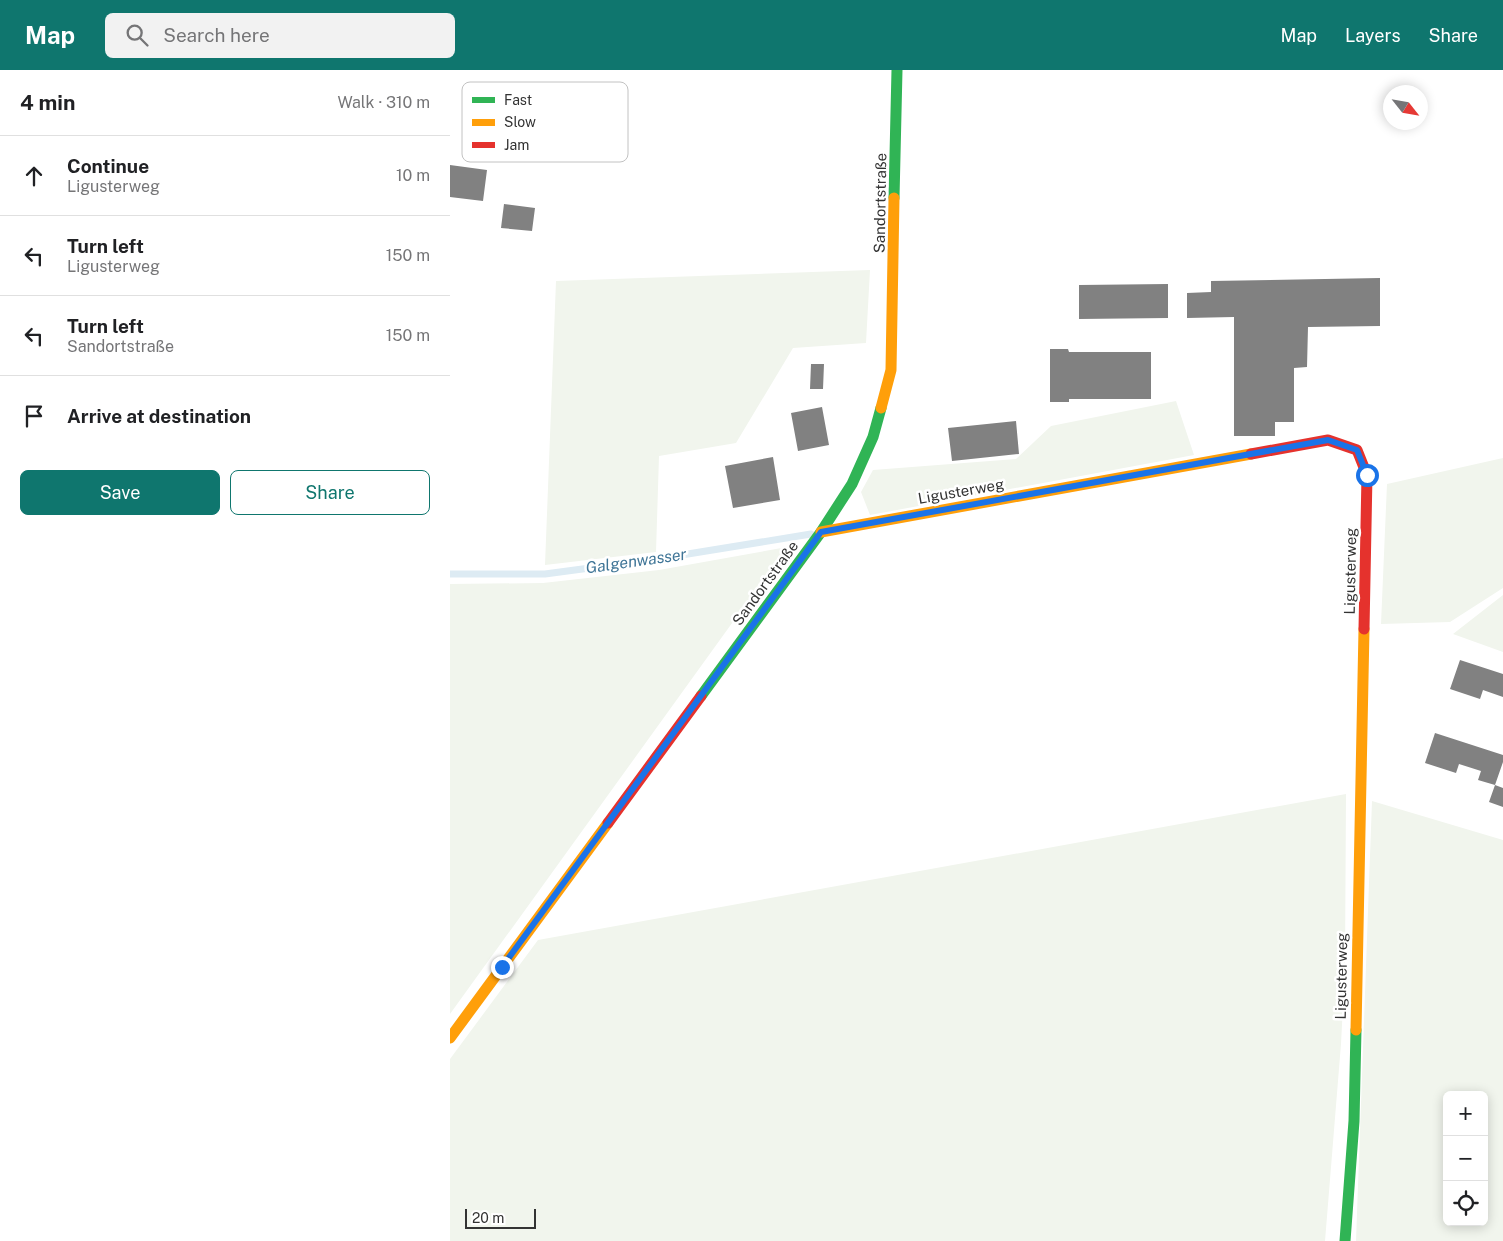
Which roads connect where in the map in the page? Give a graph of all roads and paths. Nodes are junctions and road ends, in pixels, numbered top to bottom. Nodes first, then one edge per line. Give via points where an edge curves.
1 (897, 70) edge
2 (821, 532) junction
3 (450, 1038) edge
4 (1345, 1241) edge

1 - 2 street, Sandortstraße via 891,370 873,437 852,484
2 - 3 street, Sandortstraße
2 - 4 street, Ligusterweg via 1328,440 1357,450 1367,475 1354,1122

